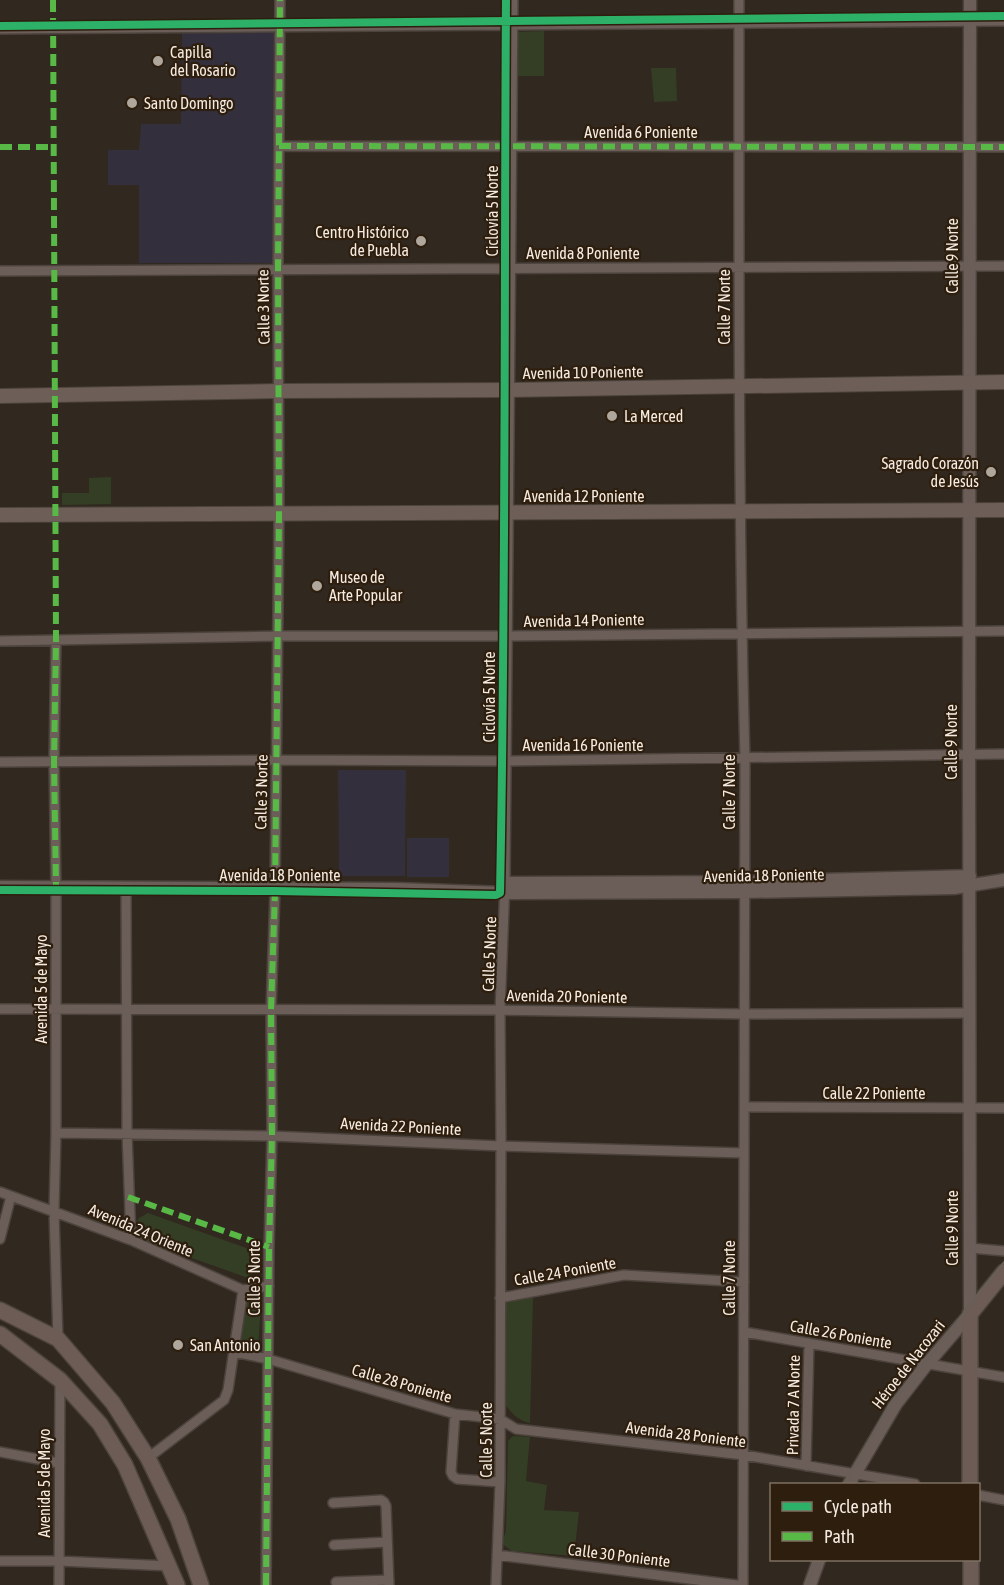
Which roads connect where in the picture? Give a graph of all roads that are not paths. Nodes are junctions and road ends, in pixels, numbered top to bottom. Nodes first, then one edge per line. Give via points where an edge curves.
1 (280, 0) edge
2 (513, 0) edge
3 (739, 0) edge
4 (970, 0) edge
5 (970, 21) junction
6 (1004, 21) edge
7 (739, 23) junction
8 (513, 26) junction
9 (280, 27) junction
10 (0, 29) edge
11 (279, 146) junction
12 (512, 147) junction
13 (739, 147) junction
14 (970, 147) junction
15 (1004, 147) edge
16 (970, 266) junction
17 (1004, 266) edge
18 (739, 267) junction
19 (278, 269) junction
20 (510, 269) junction
21 (0, 271) edge
22 (969, 382) junction
23 (1004, 382) edge
24 (740, 386) junction
25 (509, 390) junction
26 (279, 391) junction
27 (0, 396) edge
28 (969, 510) junction
29 (1004, 510) edge
30 (740, 511) junction
31 (508, 513) junction
32 (279, 514) junction
33 (0, 515) edge
34 (1004, 631) edge
35 (969, 632) junction
36 (741, 633) junction
37 (278, 636) junction
38 (507, 636) junction
39 (56, 640) junction
40 (0, 641) edge
41 (1004, 754) edge
42 (969, 755) junction
43 (745, 759) junction
44 (276, 760) junction
45 (505, 761) junction
46 (0, 762) edge
47 (54, 762) junction
48 (970, 880) junction
49 (1004, 880) edge
50 (0, 887) edge
51 (56, 887) junction
52 (126, 887) junction
53 (744, 887) junction
54 (274, 888) junction
55 (504, 888) junction
56 (0, 1009) edge
57 (56, 1010) junction
58 (127, 1010) junction
59 (500, 1010) junction
60 (271, 1011) junction
61 (970, 1013) junction
62 (744, 1014) junction
63 (744, 1107) junction
64 (970, 1108) junction
65 (1004, 1108) edge
66 (56, 1133) junction
67 (127, 1133) junction
68 (272, 1136) junction
69 (501, 1146) junction
70 (744, 1153) junction
71 (0, 1192) edge
72 (11, 1196) junction
73 (54, 1211) junction
74 (0, 1239) edge
75 (131, 1240) junction
76 (970, 1248) junction
77 (1004, 1251) edge
78 (1004, 1272) edge
79 (744, 1282) junction
80 (269, 1286) junction
81 (243, 1290) junction
82 (0, 1298) edge
83 (500, 1298) junction
84 (0, 1310) edge
85 (970, 1314) junction
86 (744, 1332) junction
87 (0, 1334) edge
88 (58, 1339) junction
89 (808, 1343) junction
90 (0, 1345) edge
91 (234, 1352) junction
92 (268, 1359) junction
93 (927, 1365) junction
94 (971, 1371) junction
95 (1004, 1377) edge
96 (60, 1380) junction
97 (455, 1414) junction
98 (500, 1419) junction
99 (0, 1452) edge
100 (744, 1455) junction
101 (148, 1458) junction
102 (59, 1463) junction
103 (807, 1466) junction
104 (852, 1479) edge
105 (500, 1482) junction
106 (894, 1483) edge
107 (970, 1483) edge
108 (980, 1495) edge
109 (1004, 1500) edge
110 (333, 1503) dead end
111 (387, 1542) junction
112 (334, 1545) dead end
113 (497, 1555) junction
114 (0, 1561) edge
115 (819, 1561) edge
116 (971, 1561) edge
117 (59, 1562) junction
118 (170, 1566) junction
119 (336, 1582) dead end
120 (389, 1583) edge
121 (59, 1585) edge
122 (177, 1585) edge
123 (201, 1585) edge
124 (266, 1585) edge
125 (496, 1585) edge
126 (737, 1585) edge
127 (743, 1585) edge
128 (810, 1585) edge
129 (971, 1585) edge

1 - 9 street, Calle 3 Norte
2 - 8 street, Calle 5 Norte
3 - 7 street, Calle 7 Norte
4 - 5 street, Calle 9 Norte
5 - 6 street
5 - 7 street
5 - 14 street, Calle 9 Norte
7 - 8 street
7 - 13 street, Calle 7 Norte
8 - 9 street
8 - 12 street, Calle 5 Norte
9 - 10 street
9 - 11 street, Calle 3 Norte
11 - 12 street, Avenida 6 Poniente
11 - 19 street, Calle 3 Norte
12 - 13 street, Avenida 6 Poniente
12 - 20 street, Calle 5 Norte
13 - 14 street, Avenida 6 Poniente
13 - 18 street, Calle 7 Norte
14 - 15 street, Avenida 6 Poniente
14 - 16 street, Calle 9 Norte
16 - 17 street, Avenida 8 Poniente
16 - 18 street, Avenida 8 Poniente
16 - 22 street, Calle 9 Norte
18 - 20 street, Avenida 8 Poniente
18 - 24 street, Calle 7 Norte
19 - 20 street, Avenida 8 Poniente
19 - 21 street, Avenida 8 Poniente
19 - 26 street, Calle 3 Norte
20 - 25 street, Calle 5 Norte
22 - 23 main road, Avenida 10 Poniente
22 - 24 main road, Avenida 10 Poniente
22 - 28 street, Calle 9 Norte
24 - 25 main road, Avenida 10 Poniente
24 - 30 street, Calle 7 Norte
25 - 26 main road, Avenida 10 Poniente
25 - 31 street, Calle 5 Norte
26 - 27 main road, Avenida 10 Poniente
26 - 32 street, Calle 3 Norte
28 - 29 main road, Avenida 12 Poniente
28 - 30 main road, Avenida 12 Poniente
28 - 35 street, Calle 9 Norte
30 - 31 main road, Avenida 12 Poniente
30 - 36 street, Calle 7 Norte
31 - 32 main road, Avenida 12 Poniente
31 - 38 street, Calle 5 Norte
32 - 33 main road, Avenida 12 Poniente
32 - 37 street, Calle 3 Norte
34 - 35 street, Avenida 14 Poniente
35 - 36 street, Avenida 14 Poniente
35 - 42 street, Calle 9 Norte
36 - 38 street, Avenida 14 Poniente
36 - 43 street, Calle 7 Norte
37 - 38 street, Avenida 14 Poniente
37 - 39 street, Avenida 14 Poniente
37 - 44 street, Calle 3 Norte
38 - 45 street, Calle 5 Norte
39 - 40 street, Avenida 14 Poniente
39 - 47 street, Avenida 5 de Mayo
41 - 42 street, Avenida 16 Poniente
42 - 43 street, Avenida 16 Poniente
42 - 48 street, Calle 9 Norte
43 - 45 street, Avenida 16 Poniente
43 - 53 street, Calle 7 Norte
44 - 45 street, Avenida 16 Poniente
44 - 47 street, Avenida 16 Poniente
44 - 54 street, Calle 3 Norte
45 - 55 street, Calle 5 Norte
46 - 47 street, Avenida 16 Poniente
47 - 51 street, Avenida 5 de Mayo
48 - 49 street, Avenida 18 Poniente
48 - 53 street, Avenida 18 Poniente via 954,888 929,882
48 - 61 street, Calle 9 Norte
50 - 51 street, Avenida 18 Poniente
51 - 52 street, Avenida 18 Poniente
51 - 57 street, Avenida 5 de Mayo
52 - 54 street, Avenida 18 Poniente
52 - 58 street
53 - 55 street, Avenida 18 Poniente
53 - 62 street, Calle 7 Norte
54 - 55 street, Avenida 18 Poniente
54 - 60 street, Calle 3 Norte
55 - 59 street, Calle 5 Norte
56 - 57 street, Avenida 20 Poniente
57 - 58 street, Avenida 20 Poniente
57 - 66 street, Avenida 5 de Mayo
58 - 60 street, Avenida 20 Poniente
58 - 67 street
59 - 60 street, Avenida 20 Poniente
59 - 62 street, Avenida 20 Poniente
59 - 69 street, Calle 5 Norte
60 - 68 street, Calle 3 Norte
61 - 62 street, Avenida 20 Poniente
61 - 64 street, Calle 9 Norte
62 - 63 street, Calle 7 Norte
63 - 64 street, Calle 22 Poniente
63 - 70 street, Calle 7 Norte
64 - 65 street, Calle 22 Poniente
64 - 76 street, Calle 9 Norte
66 - 67 street, Avenida 22 Poniente
66 - 73 street, Avenida 5 de Mayo
67 - 68 street, Avenida 22 Poniente
67 - 75 street
68 - 69 street, Avenida 22 Poniente
68 - 80 street, Calle 3 Norte
69 - 70 street, Avenida 22 Poniente
69 - 83 street, Calle 5 Norte
70 - 79 street, Calle 7 Norte
71 - 72 street, Avenida 24 Oriente
72 - 73 street, Avenida 24 Oriente
72 - 74 street
73 - 75 street, Avenida 24 Oriente
73 - 88 street, Avenida 5 de Mayo
75 - 81 street, Avenida 24 Oriente
76 - 77 street
76 - 85 street, Calle 9 Norte
78 - 85 main road, Héroe de Nacozari
79 - 83 street, Calle 24 Poniente via 624,1275
79 - 86 street, Calle 7 Norte
80 - 81 street
80 - 92 street, Calle 3 Norte
81 - 91 street, Calle 3 Norte
82 - 88 main road
83 - 98 street, Calle 5 Norte
84 - 88 main road
85 - 93 street, Héroe de Nacozari
85 - 94 main road, Calle 9 Norte
86 - 89 street, Calle 26 Poniente
86 - 100 street, Calle 7 Norte
87 - 96 main road
88 - 101 main road via 113,1403
89 - 93 street, Calle 26 Poniente
89 - 103 street, Privada 7 A Norte
90 - 96 main road
91 - 92 street, Calle 28 Poniente
91 - 101 street via 224,1400
92 - 97 street, Calle 28 Poniente
92 - 124 street, Calle 3 Norte
93 - 94 street, Calle 26 Poniente
93 - 104 street, Héroe de Nacozari via 896,1404
94 - 95 street, Calle 26 Poniente
94 - 107 main road, Calle 9 Norte
96 - 102 street, Avenida 5 de Mayo
96 - 118 main road via 100,1424 125,1465
97 - 98 street, Avenida 28 Poniente
97 - 105 street, Calle 28 Poniente via 453,1476
98 - 100 street, Avenida 28 Poniente via 516,1429
98 - 105 street, Calle 5 Norte
99 - 102 street
100 - 103 street, Avenida 28 Poniente
100 - 127 street, Calle 7 Norte
101 - 123 main road via 178,1519
102 - 117 street, Avenida 5 de Mayo
103 - 104 street, Avenida 28 Poniente
104 - 106 street, Avenida 28 Poniente
105 - 113 street, Calle 5 Norte
108 - 109 street
110 - 111 street via 384,1502
111 - 112 street
111 - 120 street
113 - 125 street, Calle 5 Norte
113 - 126 street, Calle 30 Poniente
114 - 117 street
115 - 128 street
116 - 129 main road
117 - 118 street
117 - 121 street, Avenida 5 de Mayo
118 - 122 main road
119 - 120 street

